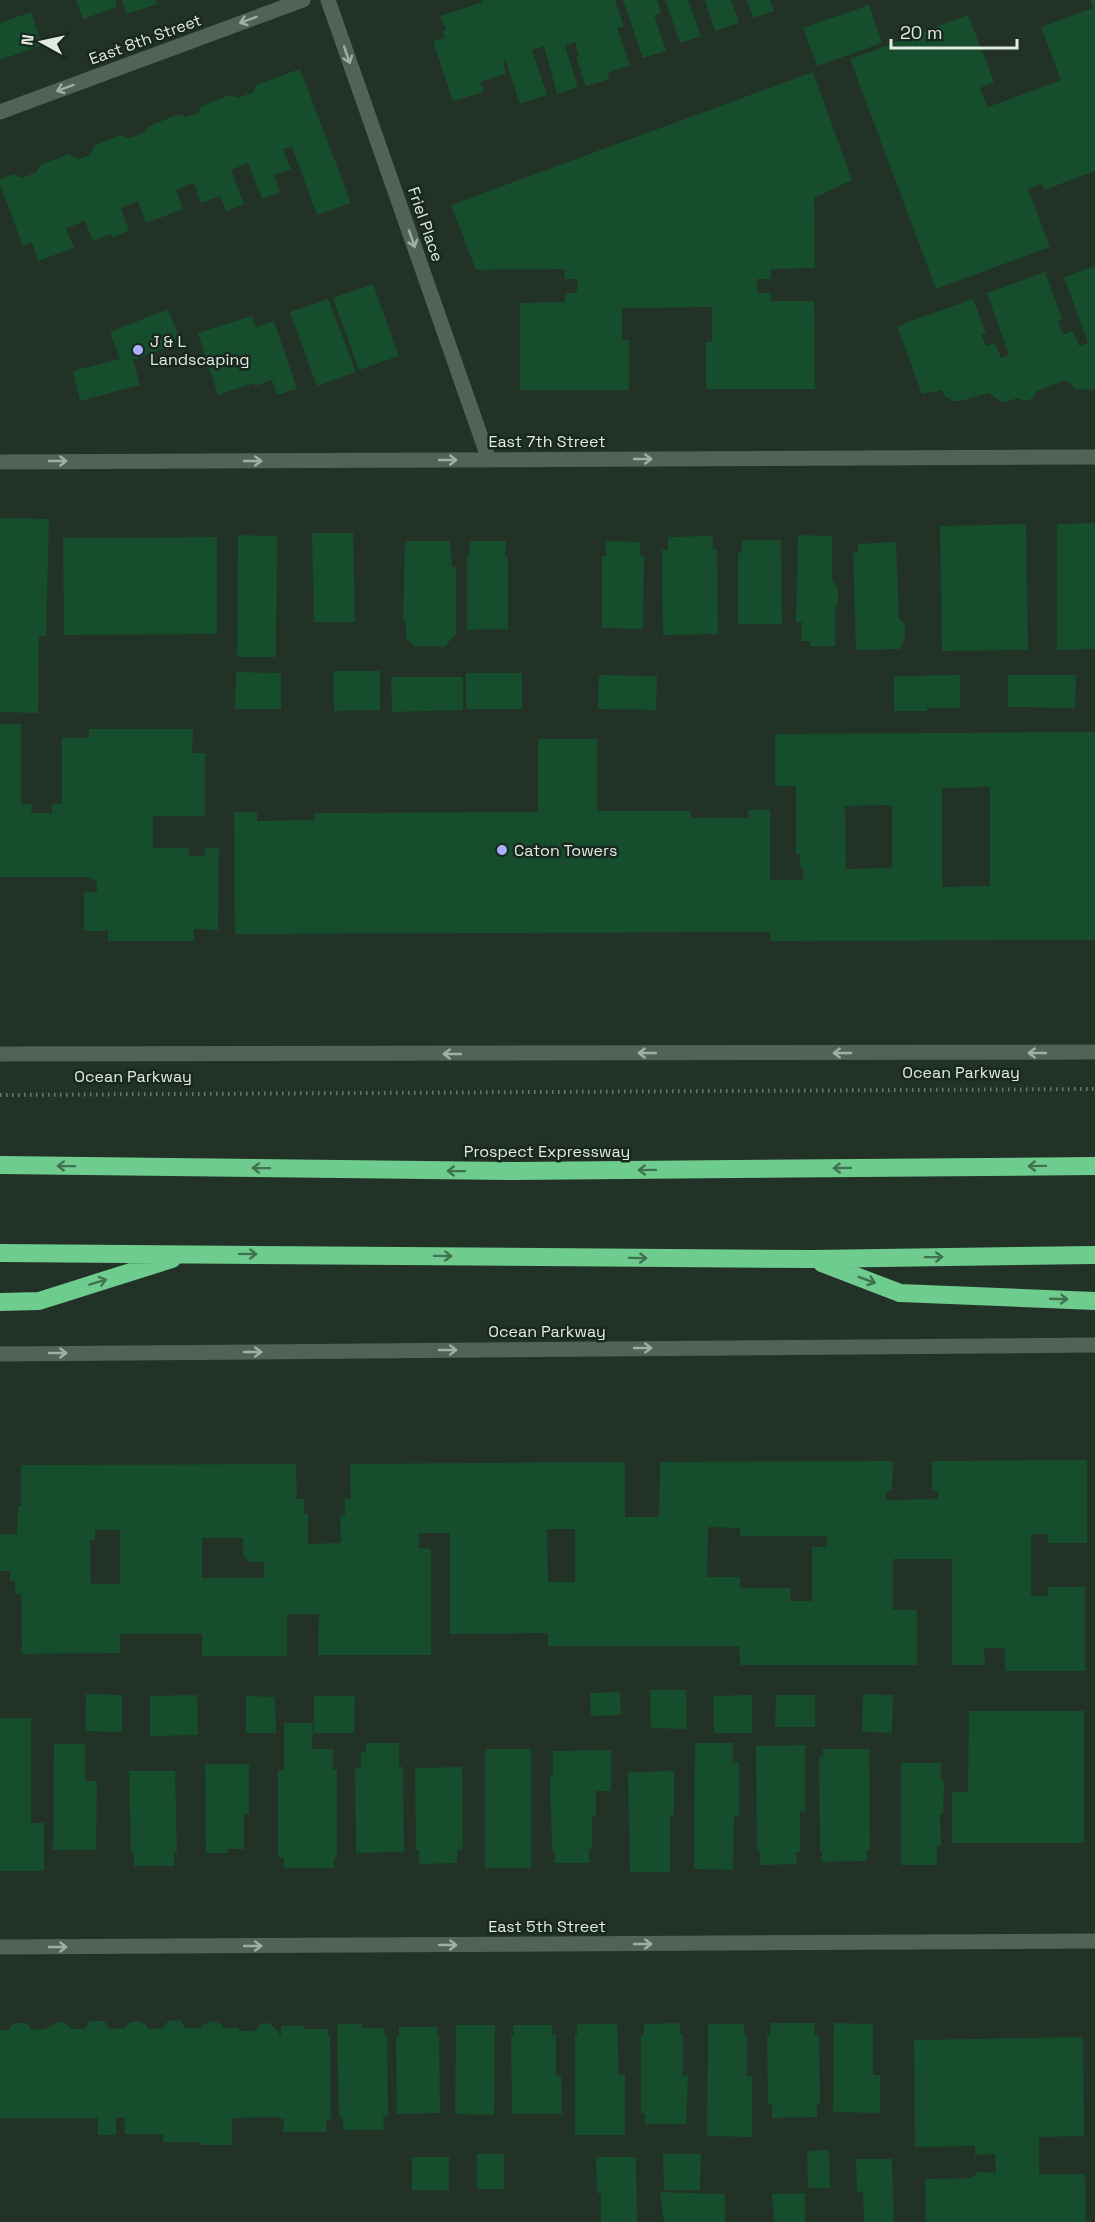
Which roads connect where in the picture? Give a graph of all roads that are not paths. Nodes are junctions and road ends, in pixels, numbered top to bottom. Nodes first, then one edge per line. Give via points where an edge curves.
1 (303, 0) edge
2 (328, 0) edge
3 (0, 112) edge
4 (1095, 457) edge
5 (489, 460) junction
6 (0, 462) edge
7 (1095, 1052) edge
8 (0, 1054) edge
9 (0, 1165) edge
10 (1095, 1166) edge
11 (0, 1254) edge
12 (189, 1254) junction
13 (1095, 1255) edge
14 (812, 1259) junction
15 (1095, 1301) edge
16 (0, 1302) edge
17 (1095, 1345) edge
18 (0, 1354) edge
19 (1095, 1941) edge
20 (0, 1947) edge

1 -> 3 street, East 8th Street
2 -> 5 street, Friel Place
5 -> 4 street, East 7th Street
6 -> 5 street, East 7th Street
7 -> 8 street, Ocean Parkway
10 -> 9 highway, Prospect Expressway via 514,1172
11 - 12 highway
12 -> 14 highway
16 -> 12 highway via 39,1301
14 -> 13 highway
14 -> 15 highway via 900,1293
18 -> 17 street, Ocean Parkway
20 -> 19 street, East 5th Street

